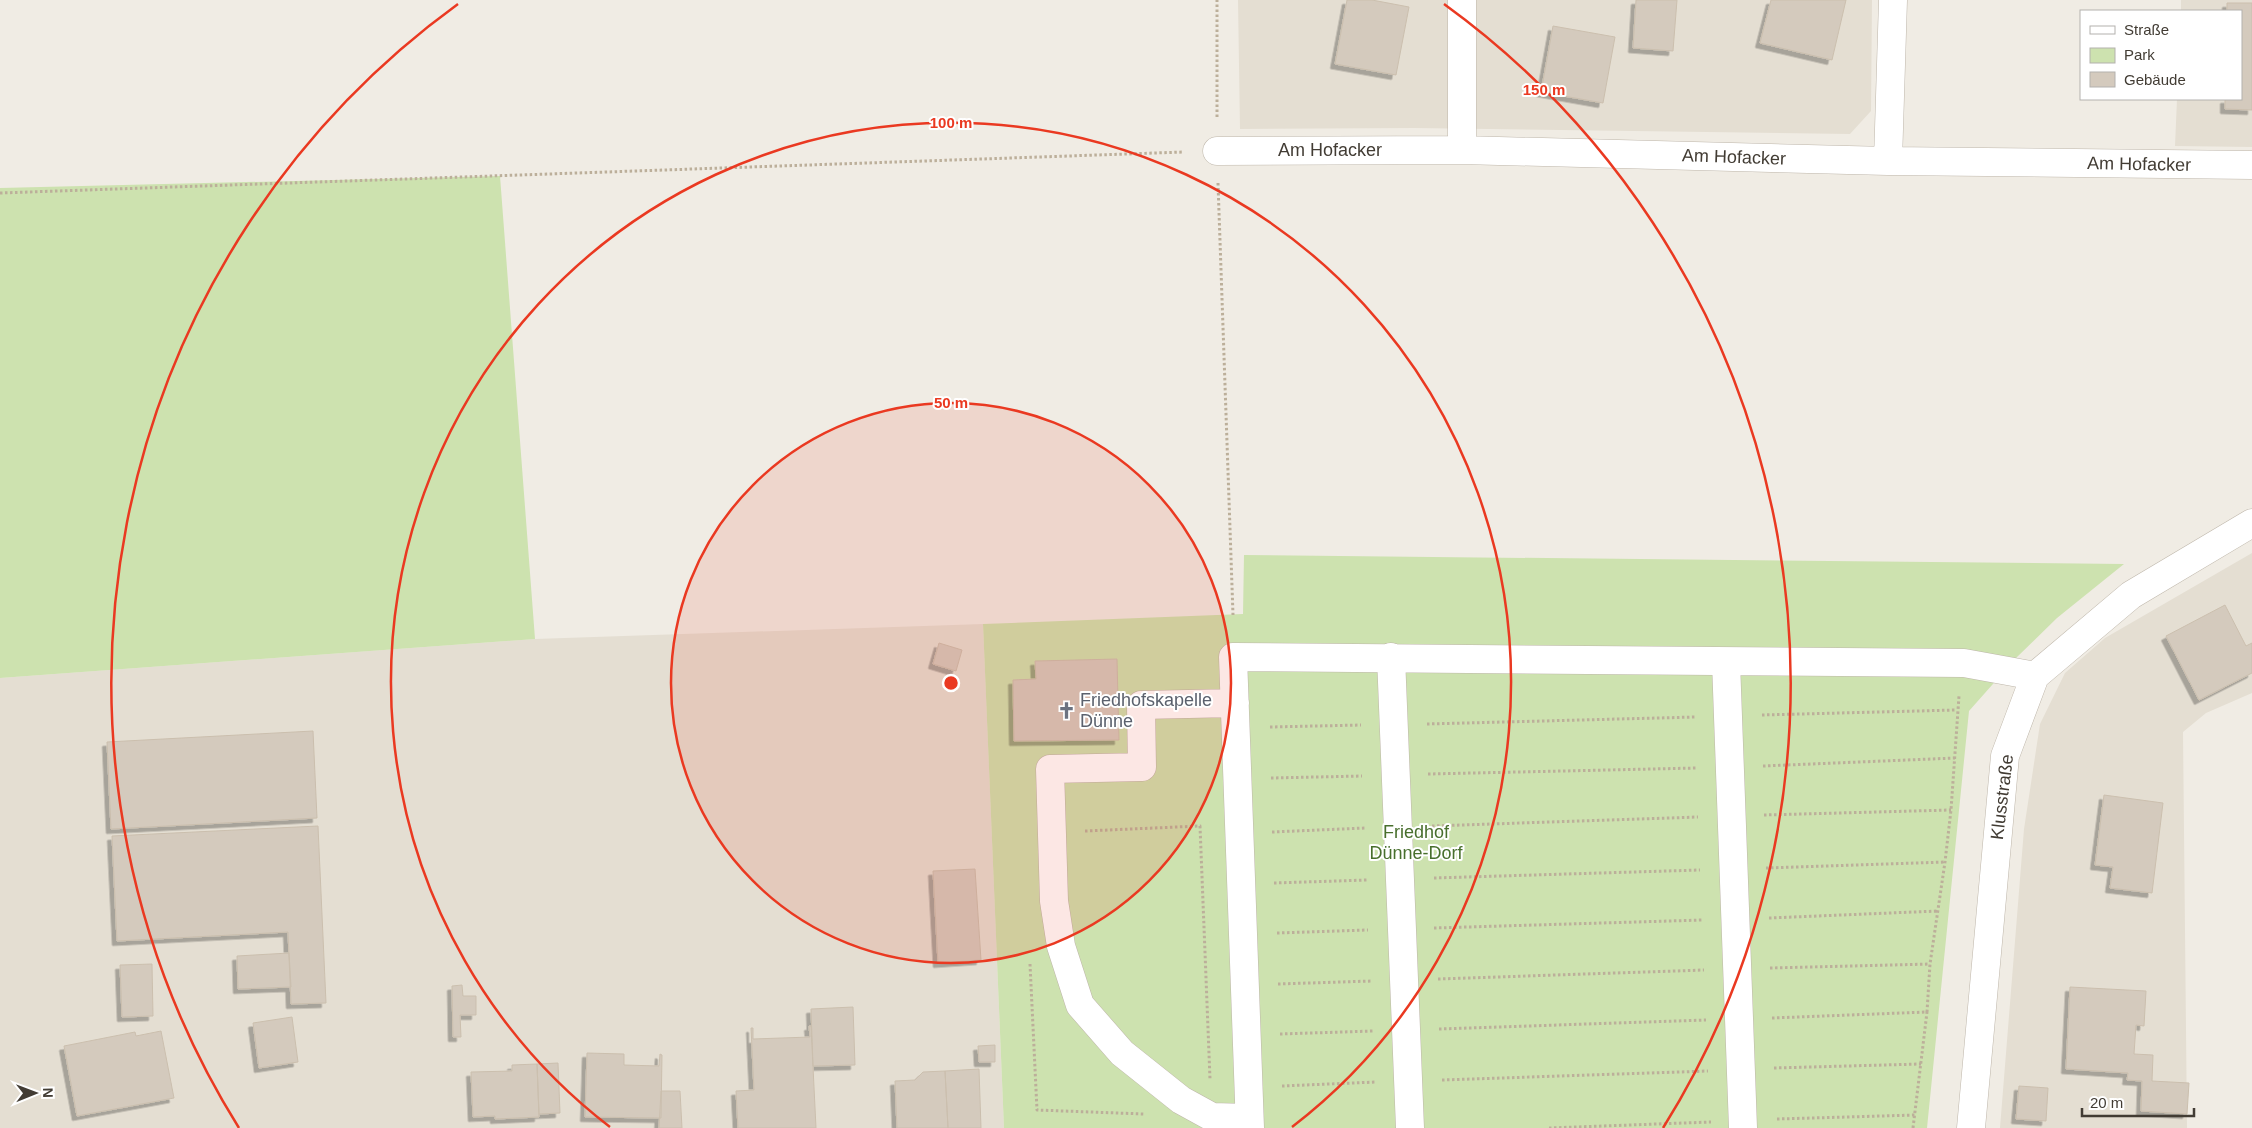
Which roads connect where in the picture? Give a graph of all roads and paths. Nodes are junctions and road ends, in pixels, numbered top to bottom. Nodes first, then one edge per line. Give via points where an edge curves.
1 (1217, 0) edge
2 (1462, 0) edge
3 (1893, 0) edge
4 (1462, 150) junction
5 (1217, 151) junction
6 (1888, 161) junction
7 (2252, 165) edge
8 (0, 194) edge
9 (2252, 523) edge
10 (1233, 615) dead end
11 (1391, 657) junction
12 (1726, 662) junction
13 (2036, 676) junction
14 (1956, 710) dead end
15 (1235, 715) junction
16 (1728, 716) junction
17 (1394, 725) junction
18 (1955, 758) dead end
19 (1730, 768) junction
20 (1396, 774) junction
21 (1237, 780) junction
22 (1951, 810) dead end
23 (1732, 816) junction
24 (1398, 827) junction
25 (1052, 832) junction
26 (1239, 834) junction
27 (1945, 862) dead end
28 (1734, 870) junction
29 (1400, 879) junction
30 (1241, 884) junction
31 (1938, 912) dead end
32 (1736, 919) junction
33 (1402, 929) junction
34 (1243, 934) junction
35 (1061, 946) junction
36 (1930, 964) dead end
37 (1738, 969) junction
38 (1404, 980) junction
39 (1244, 984) junction
40 (1927, 1012) dead end
41 (1921, 1064) junction
42 (1742, 1069) junction
43 (1408, 1081) junction
44 (1248, 1087) junction
45 (1154, 1115) dead end
46 (1212, 1117) junction
47 (1250, 1123) edge
48 (1410, 1128) edge
49 (1743, 1128) edge
50 (1913, 1128) edge
51 (1971, 1128) edge

1 - 5 path
2 - 4 street
3 - 6 street
4 - 5 street, Am Hofacker
4 - 6 street, Am Hofacker
5 - 8 path
5 - 10 path
6 - 7 street, Am Hofacker
9 - 13 street, Klusstraße via 2131,594
11 - 12 street
11 - 15 street via 1232,657
11 - 17 street
12 - 13 street via 1964,663
12 - 16 street
13 - 51 street, Klusstraße via 2004,756
14 - 16 path
15 - 17 path
15 - 21 street
15 - 25 street via 1141,705 1142,767 1050,769
16 - 17 path
16 - 19 street
17 - 20 street
18 - 19 path
19 - 20 path
19 - 23 street
20 - 21 path
20 - 24 street
21 - 26 street
22 - 23 path
23 - 24 path
23 - 28 street
24 - 26 path
24 - 29 street
25 - 35 street via 1054,901
25 - 46 path via 1200,826
26 - 30 street
27 - 28 path
28 - 29 path
28 - 32 street
29 - 30 path
29 - 33 street
30 - 34 street
31 - 32 path
32 - 33 path
32 - 37 street
33 - 34 path
33 - 38 street
34 - 39 street
35 - 45 path via 1029,948 1037,1110
35 - 46 street via 1080,1005 1122,1053 1181,1100
36 - 37 path
37 - 38 path
37 - 42 street
38 - 39 path
38 - 43 street
39 - 44 street
40 - 41 path
41 - 42 path
41 - 50 path
42 - 43 path
42 - 49 street
43 - 44 path
43 - 48 street
44 - 47 street
46 - 47 street

